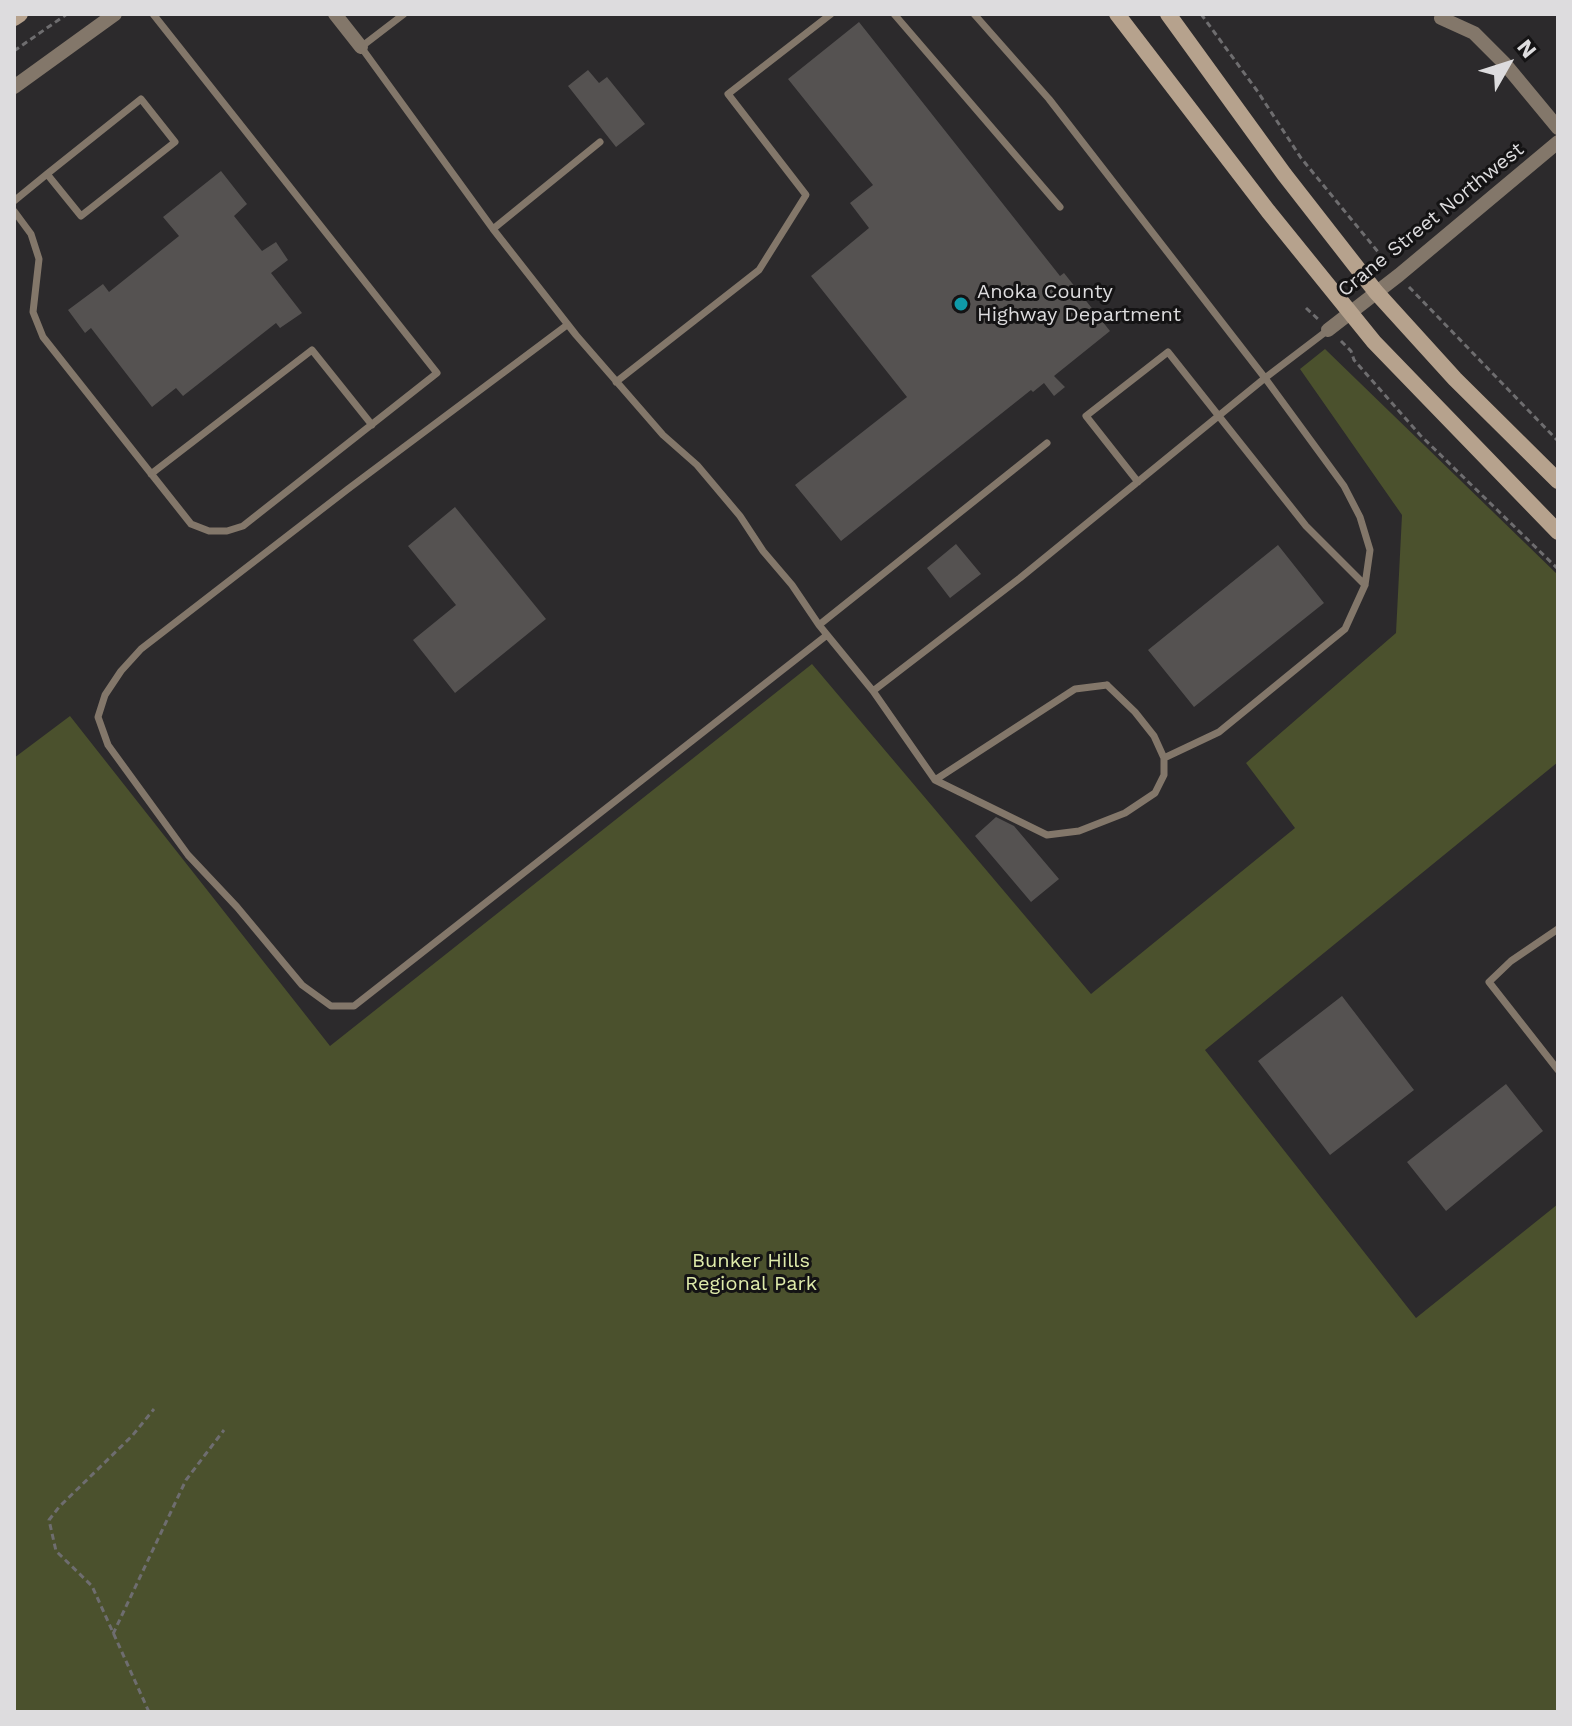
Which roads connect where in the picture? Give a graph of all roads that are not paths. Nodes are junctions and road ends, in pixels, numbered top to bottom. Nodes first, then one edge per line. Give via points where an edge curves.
1 (20, 14) edge
2 (115, 14) edge
3 (153, 14) edge
4 (335, 14) edge
5 (404, 14) edge
6 (831, 14) edge
7 (894, 14) edge
8 (974, 14) edge
9 (1117, 14) edge
10 (1168, 14) edge
11 (14, 18) edge
12 (1441, 18) dead end
13 (361, 47) junction
14 (14, 87) edge
15 (1558, 128) edge
16 (600, 142) dead end
17 (1558, 142) edge
18 (47, 174) junction
19 (14, 201) edge
20 (1060, 207) dead end
21 (14, 211) edge
22 (493, 229) junction
23 (1376, 292) junction
24 (1349, 312) junction
25 (567, 325) junction
26 (1328, 330) joint
27 (1265, 378) junction
28 (616, 382) junction
29 (1219, 416) junction
30 (372, 425) junction
31 (1047, 443) dead end
32 (151, 474) junction
33 (1558, 481) edge
34 (1138, 482) junction
35 (1558, 532) edge
36 (1365, 585) junction
37 (819, 625) junction
38 (827, 635) junction
39 (873, 691) junction
40 (1164, 758) junction
41 (935, 780) junction
42 (1558, 929) edge
43 (1558, 1070) edge

1 - 11 main road
2 - 14 street
3 - 30 lane via 437,373
4 - 13 street
5 - 13 lane
6 - 28 lane via 728,94 806,195 759,270
7 - 20 lane
8 - 27 lane via 1049,99
9 - 24 main road
10 - 23 main road
12 - 15 street via 1474,33
13 - 22 lane
16 - 22 lane
17 - 23 street, Crane Street Northwest
18 - 18 lane via 81,216 175,142 141,99
18 - 19 lane
21 - 32 lane via 31,234 39,259 33,312 43,337
22 - 25 lane
23 - 24 street, Crane Street Northwest
23 - 33 main road
24 - 26 street, Crane Street Northwest
24 - 35 main road
25 - 28 lane
25 - 38 lane via 141,649 121,671 98,717 108,745 188,855 302,985 331,1006 354,1006
26 - 27 lane
27 - 29 lane
27 - 36 lane via 1344,486 1360,517 1370,550
28 - 37 lane via 740,516
29 - 34 lane
29 - 34 lane via 1168,352 1086,416
29 - 36 lane via 1306,526
30 - 32 lane via 243,526 227,531 191,524
30 - 32 lane via 312,350
31 - 37 lane
34 - 39 lane
36 - 40 lane via 1345,629 1219,732
37 - 38 lane
38 - 39 lane
39 - 41 lane
40 - 41 lane via 1164,775 1145,800 1079,831 1047,835
40 - 41 lane via 1154,736 1107,685 1075,689
42 - 43 lane via 1489,982

